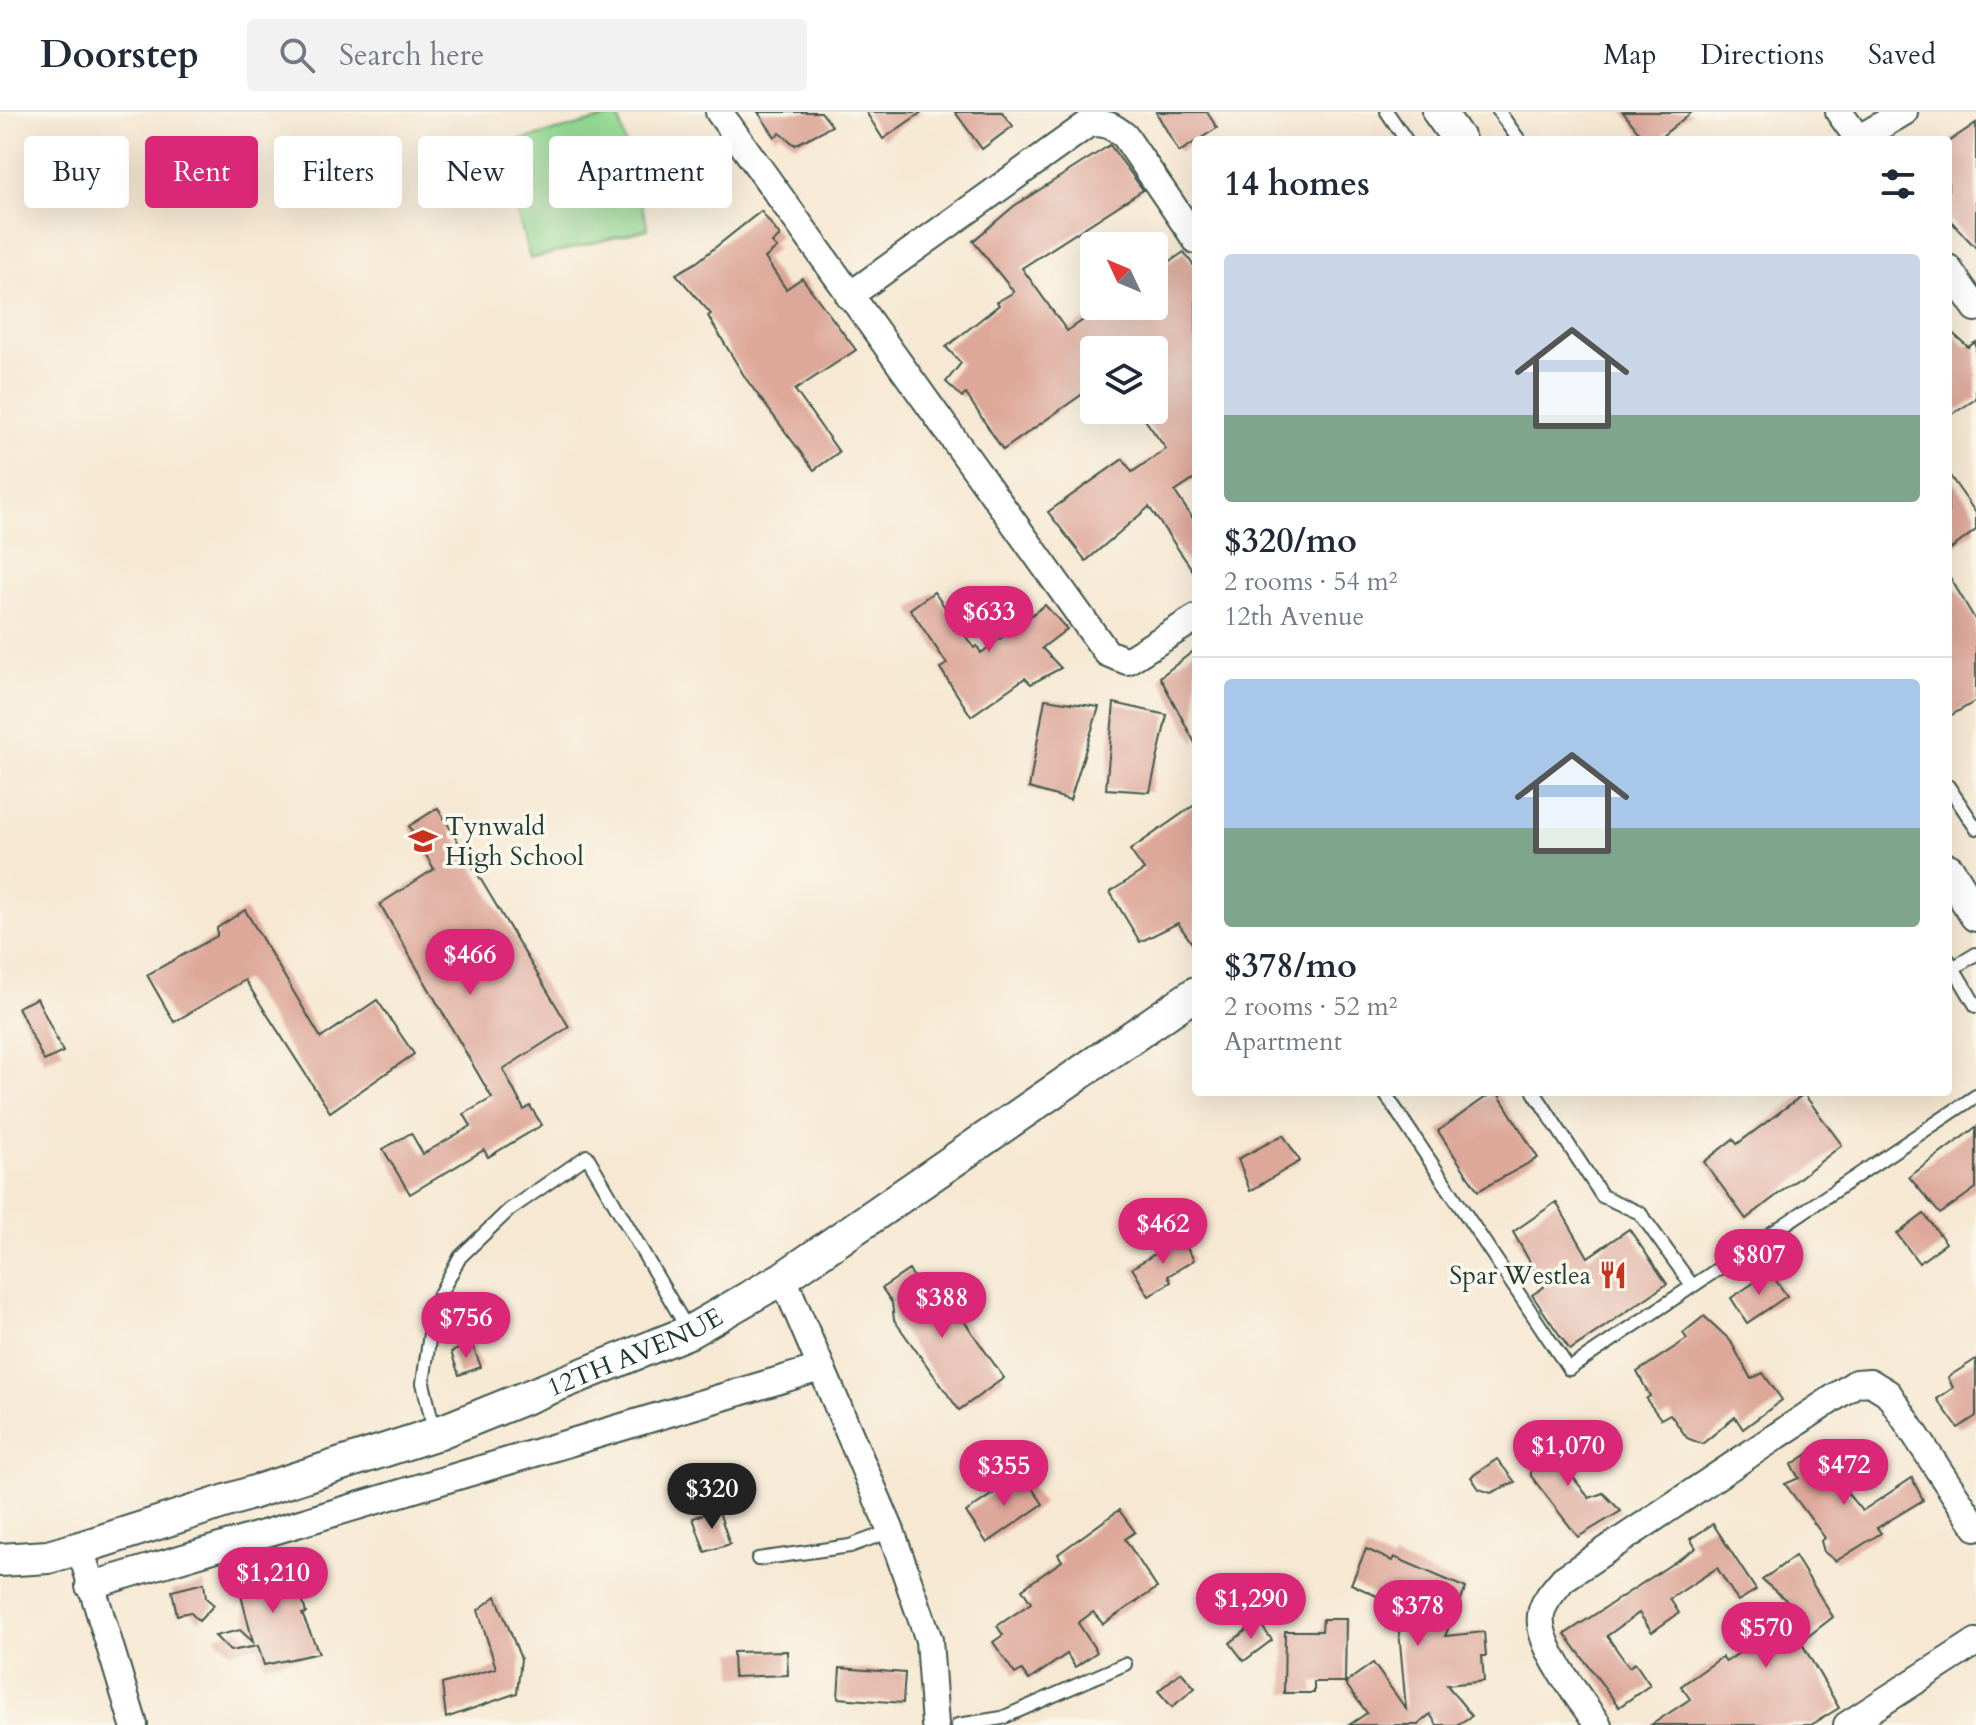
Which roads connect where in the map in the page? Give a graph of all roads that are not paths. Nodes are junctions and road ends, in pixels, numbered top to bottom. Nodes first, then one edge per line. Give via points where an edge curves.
1 (719, 112) edge
2 (1387, 112) edge
3 (1439, 112) edge
4 (1499, 112) edge
5 (1839, 112) edge
6 (1904, 112) edge
7 (1403, 136) edge
8 (1456, 136) edge
9 (1516, 136) edge
10 (1856, 136) edge
11 (1865, 136) edge
12 (1192, 234) edge
13 (1952, 274) edge
14 (849, 296) junction
15 (1976, 308) edge
16 (1192, 620) edge
17 (1952, 792) edge
18 (1976, 828) edge
19 (1952, 876) edge
20 (1976, 915) edge
21 (1976, 954) edge
22 (1952, 965) edge
23 (1952, 969) edge
24 (1192, 996) edge
25 (1976, 1006) edge
26 (1387, 1096) edge
27 (1537, 1096) edge
28 (1976, 1096) edge
29 (783, 1278) junction
30 (1691, 1284) junction
31 (689, 1332) junction
32 (820, 1368) junction
33 (435, 1434) junction
34 (1976, 1527) edge
35 (891, 1531) junction
36 (80, 1548) junction
37 (758, 1559) dead end
38 (0, 1560) edge
39 (89, 1586) junction
40 (1976, 1642) edge
41 (1125, 1664) dead end
42 (134, 1725) edge
43 (935, 1725) edge
44 (958, 1725) edge
45 (1598, 1725) edge
46 (1847, 1725) edge

1 - 14 street
2 - 7 lane
3 - 8 street
4 - 9 lane
5 - 10 street
6 - 11 street
12 - 14 street via 1125,136 1098,122 1088,124
13 - 15 street
14 - 16 street via 1107,653 1127,661
17 - 18 lane
19 - 20 street
21 - 22 lane
23 - 25 lane
24 - 29 street, 12TH AVENUE
26 - 30 lane via 1569,1369
27 - 30 lane via 1602,1196 1640,1213
28 - 30 lane
29 - 31 street, 12TH AVENUE
29 - 32 street
31 - 33 street, 12TH AVENUE
31 - 33 lane via 587,1156 509,1210 460,1257 434,1305 423,1383
32 - 35 street
32 - 39 street
33 - 36 street, 12TH AVENUE
34 - 45 street via 1888,1393 1870,1382 1856,1383 1563,1579 1547,1598 1541,1611 1543,1640
35 - 37 lane via 850,1546
35 - 43 street via 929,1640
36 - 38 street, 12TH AVENUE via 48,1557
36 - 39 street
39 - 42 street
40 - 46 street
41 - 44 lane via 1002,1718

